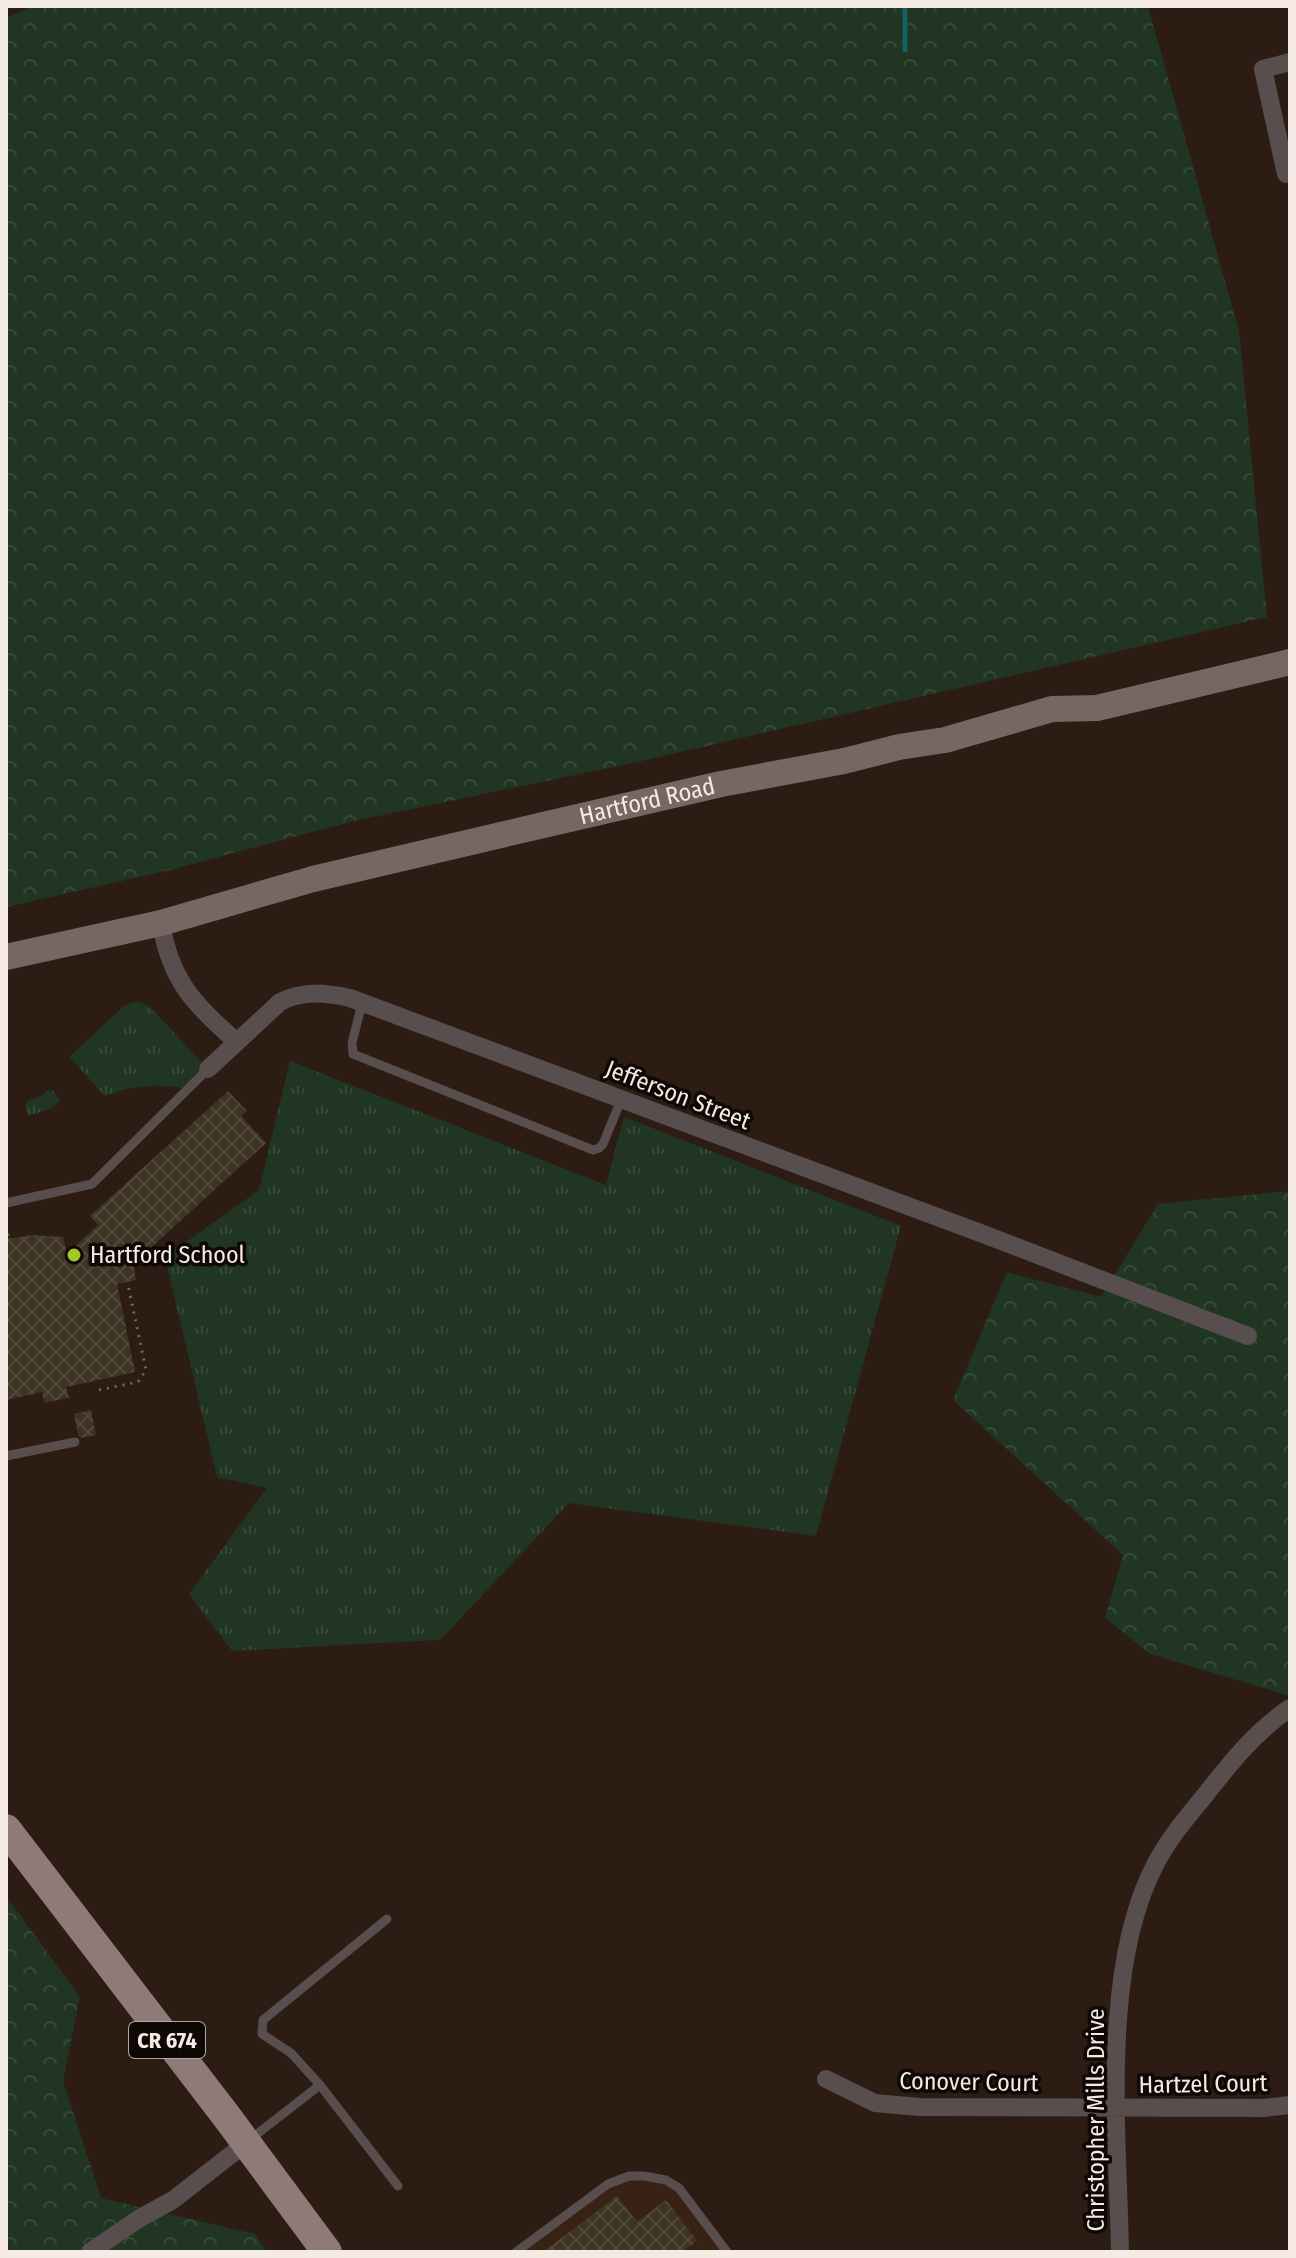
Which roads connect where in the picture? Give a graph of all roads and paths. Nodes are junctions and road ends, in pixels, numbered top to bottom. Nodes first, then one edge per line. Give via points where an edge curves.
1 (1290, 62) edge
2 (1290, 173) edge
3 (1290, 662) edge
4 (161, 923) junction
5 (6, 957) edge
6 (362, 1003) junction
7 (237, 1042) junction
8 (208, 1069) joint
9 (621, 1100) junction
10 (6, 1203) edge
11 (6, 1226) edge
12 (9, 1239) dead end
13 (128, 1285) dead end
14 (1248, 1336) dead end
15 (99, 1390) dead end
16 (75, 1442) dead end
17 (6, 1456) edge
18 (1290, 1708) edge
19 (6, 1829) edge
20 (387, 1919) dead end
21 (826, 2079) dead end
22 (320, 2085) junction
23 (1290, 2105) edge
24 (1116, 2109) junction
25 (246, 2143) junction
26 (398, 2186) dead end
27 (90, 2252) edge
28 (327, 2252) edge
29 (516, 2252) edge
30 (727, 2252) edge
31 (1120, 2252) edge

1 - 2 street via 1263,69 1286,174
3 - 4 street, Hartford Road via 1097,708 1052,709 945,740 569,819 313,879
4 - 5 street, Hartford Road
4 - 7 street via 168,957 184,989
6 - 7 street, Jefferson Street via 332,994 292,996
6 - 9 street, Jefferson Street
6 - 9 lane via 353,1054 593,1150 603,1144
7 - 8 street, Jefferson Street
8 - 10 lane via 92,1184
9 - 14 street, Jefferson Street
11 - 12 path
13 - 15 path via 146,1370 138,1382
16 - 17 lane
18 - 24 street, Christopher Mills Drive via 1254,1736 1156,1864 1139,1905 1123,1976
19 - 25 main road, CR 674
20 - 22 lane via 263,2020 262,2034 291,2053
21 - 24 street, Conover Court via 875,2103
22 - 25 lane
22 - 26 lane
23 - 24 street, Hartzel Court
24 - 31 street, Christopher Mills Drive
25 - 27 street via 173,2200
25 - 28 main road, CR 674
29 - 30 lane via 608,2184 644,2176 679,2188

